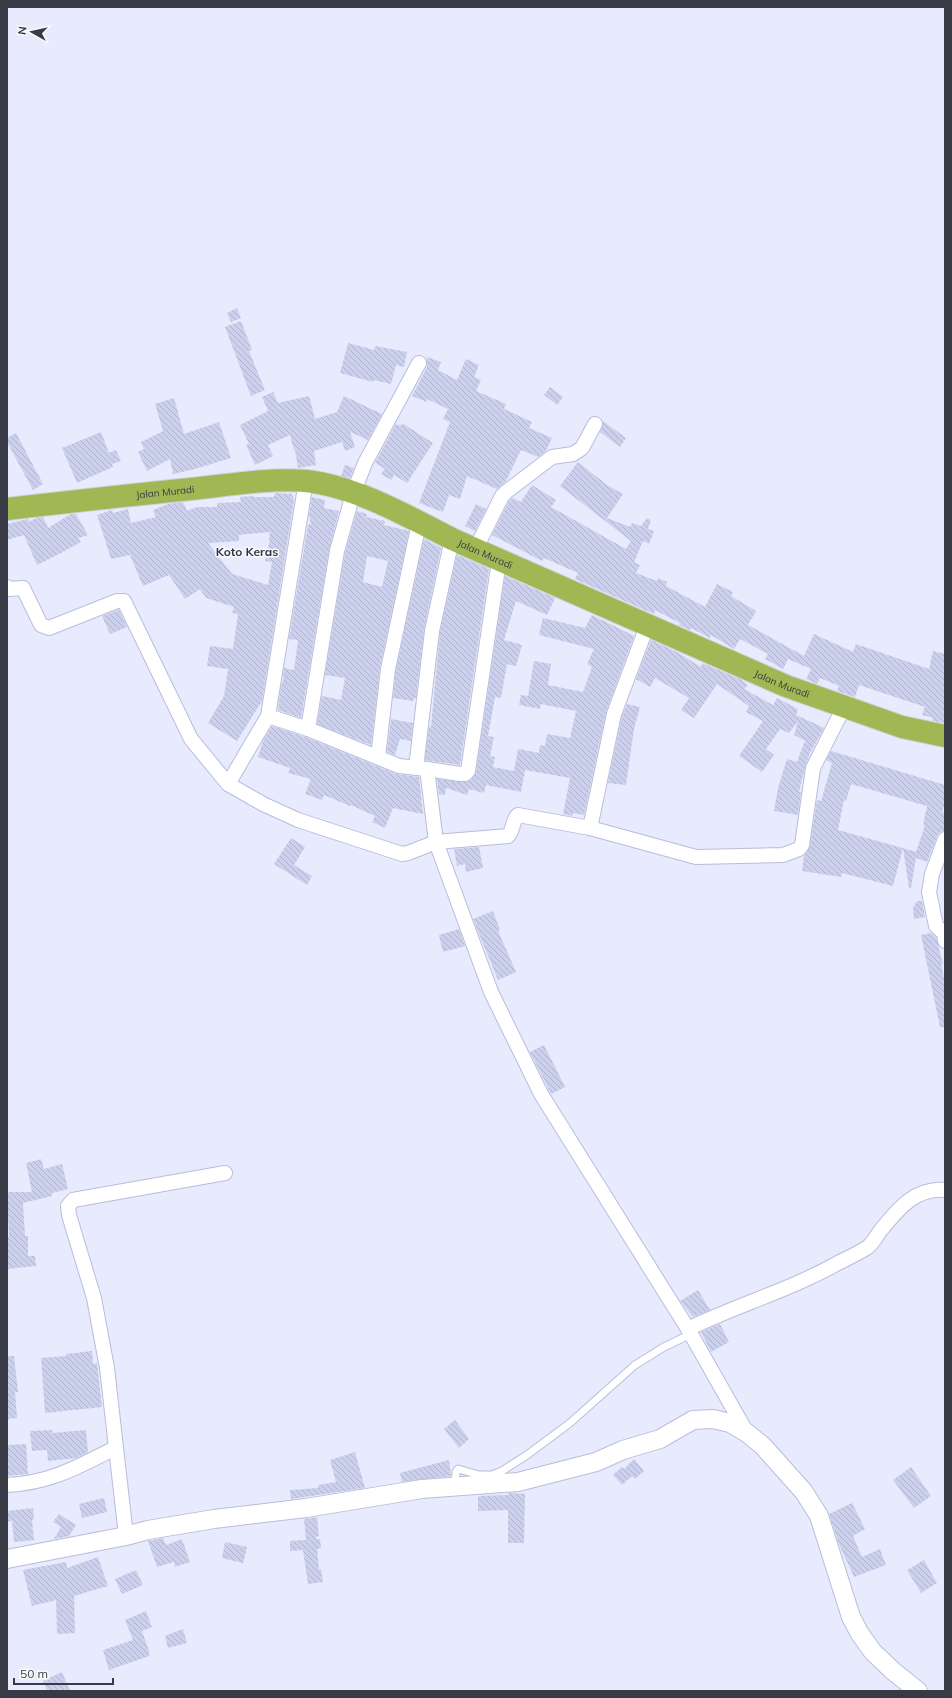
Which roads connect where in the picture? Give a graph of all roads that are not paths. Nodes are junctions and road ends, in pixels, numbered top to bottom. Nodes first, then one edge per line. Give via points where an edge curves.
1 (419, 363) dead end
2 (595, 424) dead end
3 (306, 482) junction
4 (353, 494) junction
5 (7, 509) edge
6 (419, 523) junction
7 (452, 540) junction
8 (475, 550) junction
9 (499, 561) junction
10 (7, 587) edge
11 (647, 626) junction
12 (844, 707) junction
13 (268, 716) junction
14 (308, 729) junction
15 (945, 736) edge
16 (378, 757) junction
17 (422, 768) junction
18 (228, 784) junction
19 (590, 828) junction
20 (945, 840) edge
21 (436, 842) junction
22 (945, 936) edge
23 (225, 1173) dead end
24 (945, 1190) edge
25 (689, 1332) junction
26 (747, 1433) junction
27 (115, 1448) junction
28 (7, 1485) edge
29 (455, 1486) junction
30 (126, 1536) junction
31 (7, 1559) edge
32 (918, 1691) edge

1 - 4 street via 364,463
2 - 8 street via 582,448 573,454 552,457 502,496
3 - 4 highway, Jalan Muradi
3 - 5 highway, Jalan Muradi via 262,481
3 - 13 street
4 - 6 highway, Jalan Muradi via 374,501
4 - 14 street via 337,551
6 - 7 highway, Jalan Muradi
6 - 16 street via 388,669
7 - 8 highway, Jalan Muradi
7 - 17 street via 432,631
8 - 9 highway, Jalan Muradi
9 - 11 highway, Jalan Muradi
9 - 17 street via 468,771 460,774
10 - 18 street via 24,589 41,625 46,628 117,601 124,601 191,739
11 - 12 highway, Jalan Muradi via 786,686
11 - 19 street via 614,714
12 - 15 highway, Jalan Muradi via 902,727
12 - 19 street via 813,768 802,845 799,849 783,855 696,857
13 - 14 street
13 - 18 street
14 - 16 street
16 - 17 street via 399,766
17 - 21 street
18 - 21 street via 262,804 298,820 402,854
19 - 21 street via 518,815 508,836
20 - 22 street via 932,874 929,892 936,926
21 - 25 street via 491,992 541,1094
23 - 27 street via 73,1200 68,1206 94,1298 110,1393
24 - 25 street via 928,1190 914,1196 868,1246 825,1270 711,1318
25 - 26 street
25 - 29 lane via 635,1365 570,1423 527,1455 492,1475 458,1468
26 - 29 street via 730,1423 713,1419 693,1420 660,1438 596,1462 518,1482
26 - 32 street via 763,1446 804,1492 818,1516 851,1617 860,1634 873,1652
27 - 28 street via 53,1477 28,1484
27 - 30 street
29 - 30 street via 306,1508 214,1518
30 - 31 street

